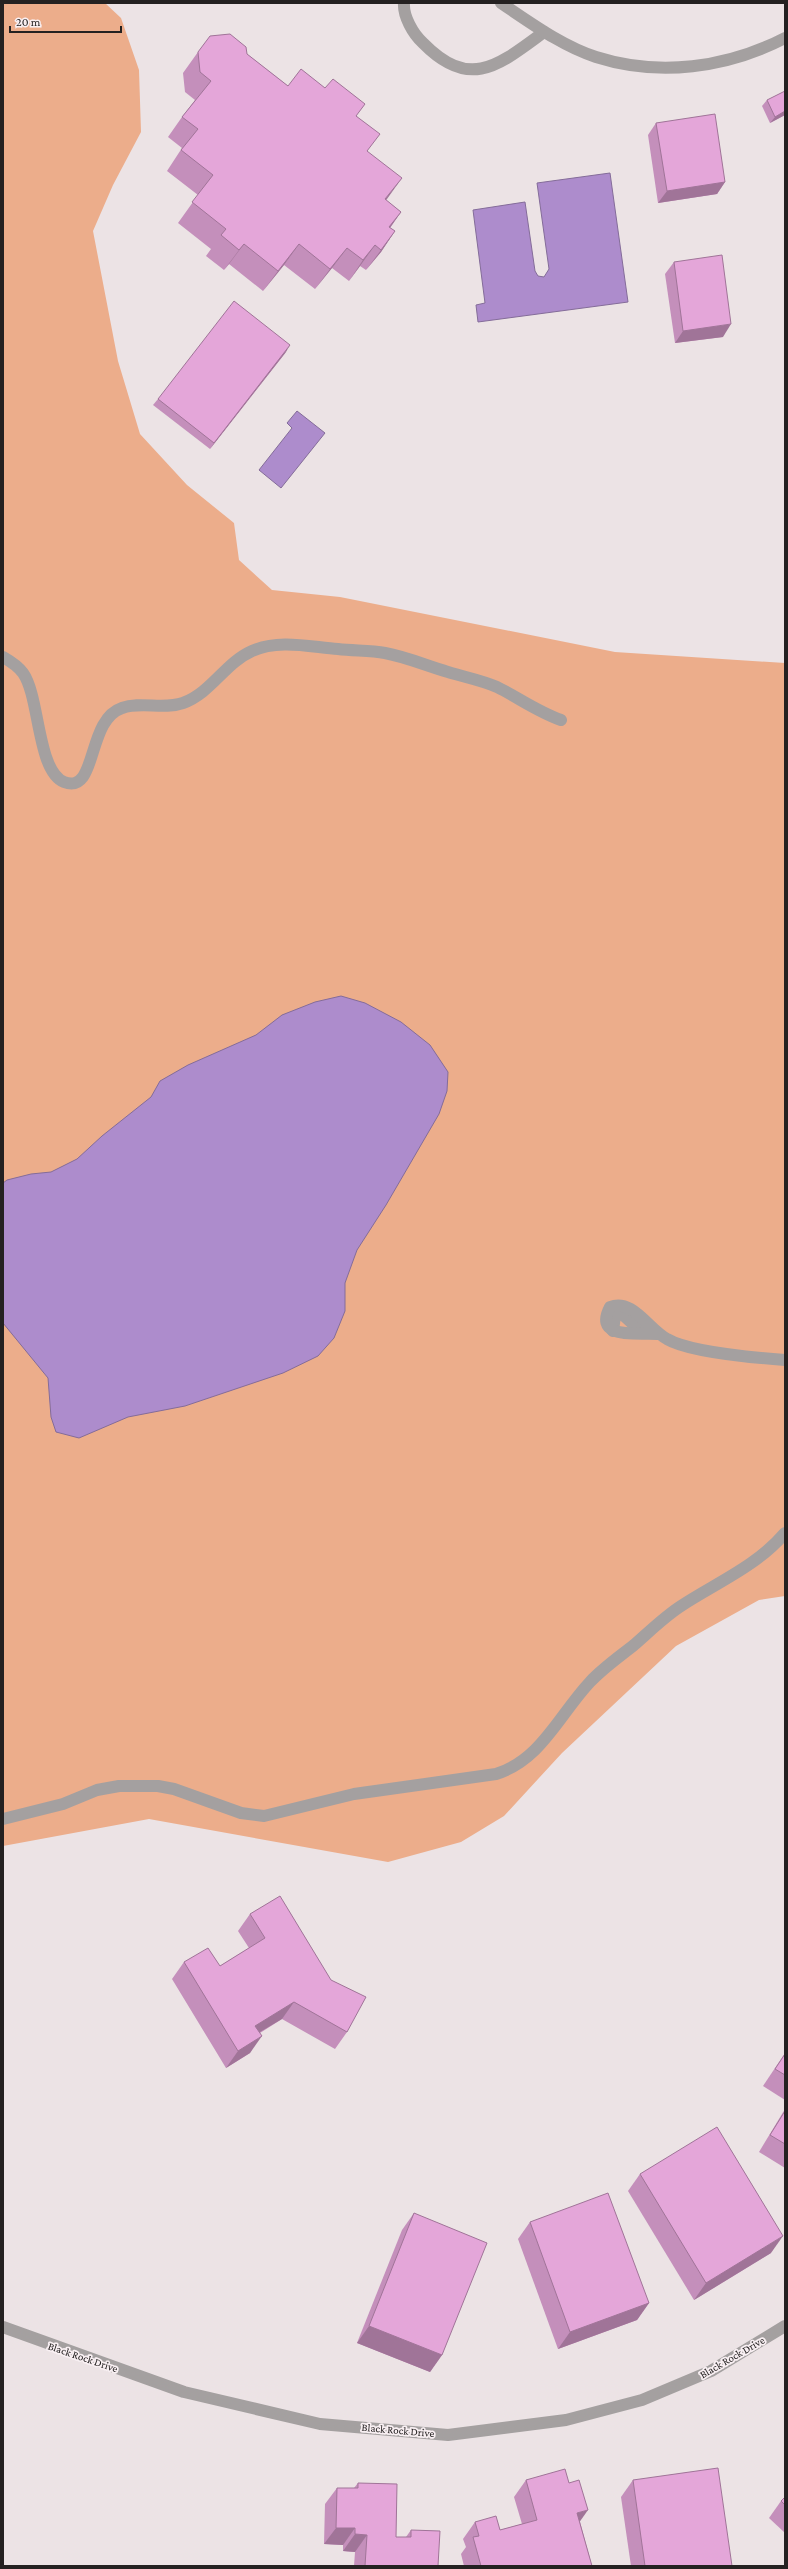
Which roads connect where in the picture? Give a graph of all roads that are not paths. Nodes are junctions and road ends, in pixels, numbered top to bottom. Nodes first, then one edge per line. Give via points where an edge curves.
1 (404, 3) edge
2 (501, 3) edge
3 (544, 32) junction
4 (785, 38) edge
5 (3, 657) edge
6 (561, 720) dead end
7 (615, 1316) junction
8 (613, 1331) junction
9 (643, 1332) junction
10 (630, 1334) junction
11 (659, 1334) junction
12 (785, 1360) edge
13 (785, 1533) edge
14 (3, 1819) edge
15 (785, 2326) edge
16 (3, 2328) edge

1 - 3 street via 403,11 418,38 436,57 459,69 484,69 504,61
2 - 3 street
3 - 4 street via 596,57 647,68 693,68 762,50
5 - 6 street via 22,672 30,687 46,758 54,775 62,782 72,785 81,782 99,729 108,717 122,708 181,704 194,698 236,661 251,651 267,646 303,644 386,653 496,687
7 - 8 street
7 - 9 street via 621,1313
7 - 10 street
8 - 10 street
8 - 11 street via 606,1322 606,1314 610,1307 619,1303 628,1306
9 - 10 street
9 - 11 street
11 - 12 street via 684,1346
13 - 14 street via 764,1554 678,1607 607,1667 589,1683 528,1758 512,1769 496,1774 347,1795 264,1816 241,1813 174,1789 129,1785 97,1790 63,1804
15 - 16 street, Black Rock Drive via 711,2371 642,2400 566,2420 448,2434 320,2424 184,2392

